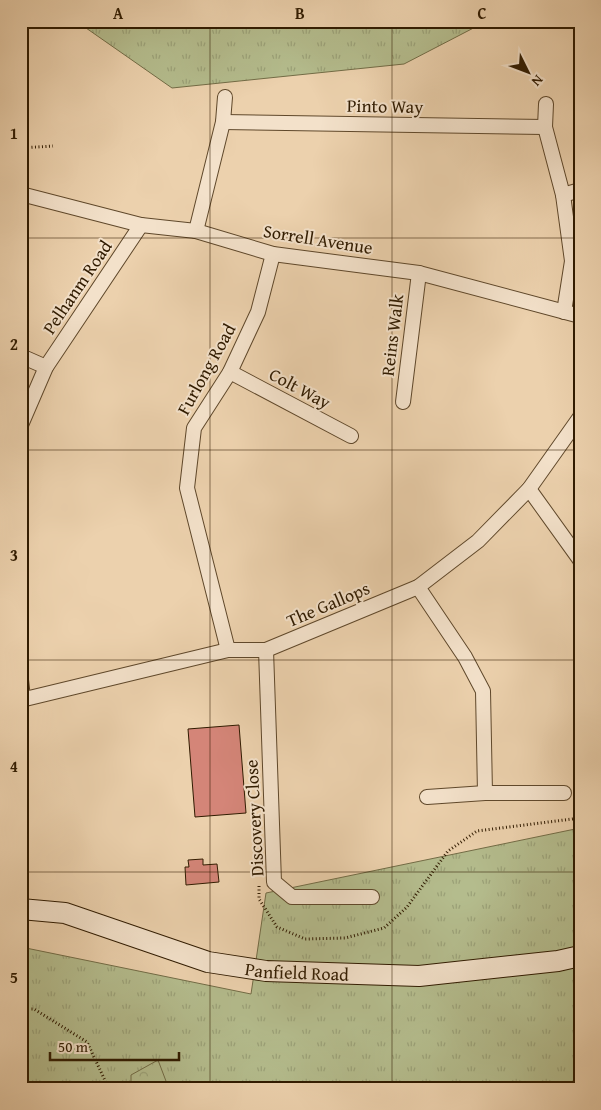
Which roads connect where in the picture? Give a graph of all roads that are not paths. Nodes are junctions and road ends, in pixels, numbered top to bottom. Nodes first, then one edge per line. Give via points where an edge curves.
1 (225, 97) dead end
2 (546, 104) dead end
3 (223, 122) junction
4 (545, 127) junction
5 (580, 190) edge
6 (21, 194) edge
7 (563, 195) junction
8 (141, 225) junction
9 (196, 231) junction
10 (273, 254) junction
11 (419, 274) junction
12 (564, 312) junction
13 (580, 316) edge
14 (21, 356) edge
15 (46, 367) junction
16 (230, 372) junction
17 (403, 402) dead end
18 (580, 417) edge
19 (21, 425) edge
20 (351, 436) dead end
21 (528, 489) junction
22 (580, 560) edge
23 (418, 587) junction
24 (228, 650) junction
25 (266, 650) junction
26 (21, 680) edge
27 (22, 699) edge
28 (485, 793) junction
29 (564, 793) dead end
30 (427, 797) dead end
31 (372, 897) dead end
32 (21, 909) edge
33 (580, 956) edge

1 - 3 street
2 - 4 street
3 - 4 street, Pinto Way
3 - 9 street
4 - 7 street
5 - 7 street
6 - 8 street, Sorrell Avenue
7 - 12 street via 572,261
8 - 9 street, Sorrell Avenue
8 - 15 street, Pelhanm Road
9 - 10 street, Sorrell Avenue
10 - 11 street, Sorrell Avenue
10 - 16 street, Furlong Road via 258,312
11 - 12 street, Sorrell Avenue
11 - 17 street, Reins Walk
12 - 13 street, Sorrell Avenue
14 - 15 street
15 - 19 street, Pelhanm Road
16 - 20 street, Colt Way
16 - 24 street, Furlong Road via 194,428 187,488
18 - 21 street, The Gallops
21 - 22 street
21 - 23 street, The Gallops via 478,541
23 - 25 street, The Gallops
23 - 28 street via 465,657 483,691
24 - 25 street, The Gallops
24 - 27 street, The Gallops
25 - 31 street, Discovery Close via 274,882 292,897
26 - 27 street
28 - 29 street
28 - 30 street
32 - 33 main road, Panfield Road via 65,913 208,962 266,971 419,976

